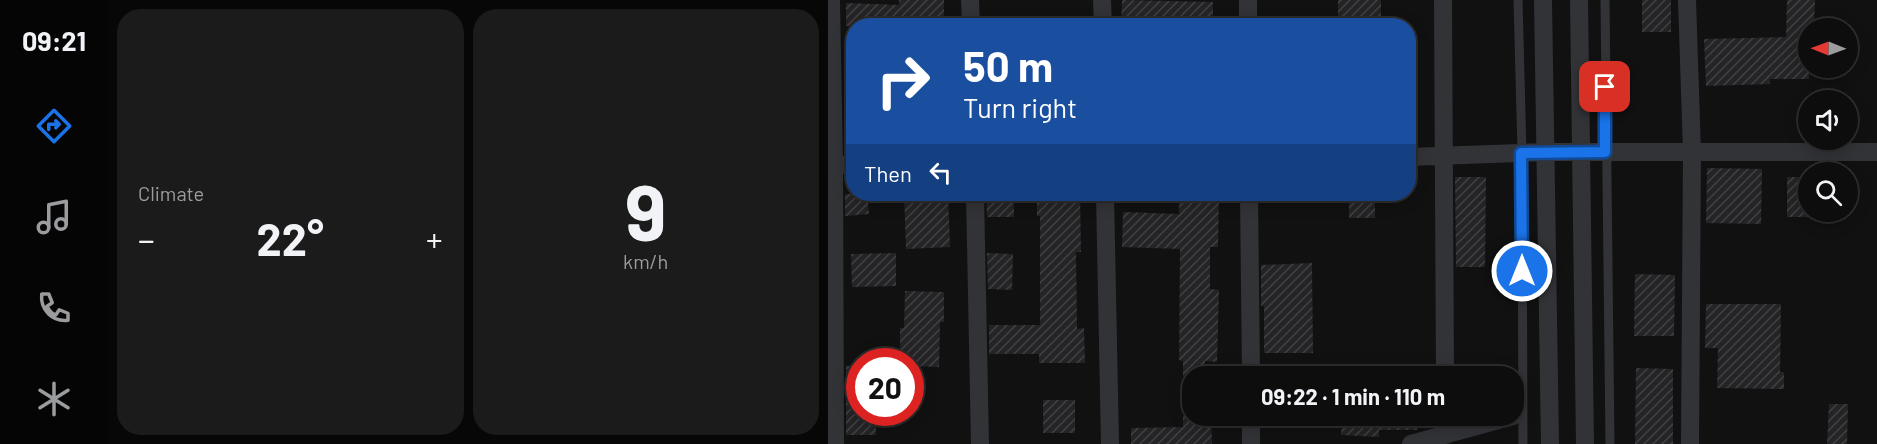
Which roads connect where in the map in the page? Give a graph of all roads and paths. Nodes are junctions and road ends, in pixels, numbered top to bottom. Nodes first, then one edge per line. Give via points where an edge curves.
1 (831, 0) edge
2 (970, 0) edge
3 (1102, 0) edge
4 (1248, 0) edge
5 (1443, 0) edge
6 (1518, 0) edge
7 (1543, 0) edge
8 (1579, 0) edge
9 (1605, 0) edge
10 (1687, 0) edge
11 (971, 18) edge
12 (1103, 18) edge
13 (1248, 18) edge
14 (1544, 152) junction
15 (1605, 152) junction
16 (1692, 152) junction
17 (1877, 152) edge
18 (1521, 153) junction
19 (1580, 153) junction
20 (1416, 157) edge
21 (1444, 157) junction
22 (831, 165) edge
23 (975, 201) edge
24 (1105, 201) edge
25 (1249, 201) edge
26 (1251, 366) edge
27 (1445, 366) edge
28 (1517, 366) edge
29 (1251, 426) edge
30 (1446, 426) edge
31 (1476, 426) edge
32 (1519, 426) edge
33 (1446, 435) junction
34 (834, 444) edge
35 (980, 444) edge
36 (1110, 444) edge
37 (1251, 444) edge
38 (1410, 444) edge
39 (1523, 444) edge
40 (1550, 444) edge
41 (1585, 444) edge
42 (1610, 444) edge
43 (1690, 444) edge

1 - 22 street
2 - 11 street
3 - 12 street
4 - 13 street
5 - 21 street
6 - 18 lane
7 - 14 street
8 - 19 street
9 - 15 lane
10 - 16 street
14 - 18 street
14 - 19 street
14 - 40 street
15 - 16 street
15 - 19 street
15 - 42 lane
16 - 17 street
16 - 43 street
18 - 21 street
18 - 28 lane
19 - 41 street
20 - 21 street
21 - 27 street
22 - 34 street
23 - 35 street
24 - 36 street
25 - 26 street
29 - 37 street
30 - 33 street
31 - 33 street
32 - 39 lane
33 - 38 street

